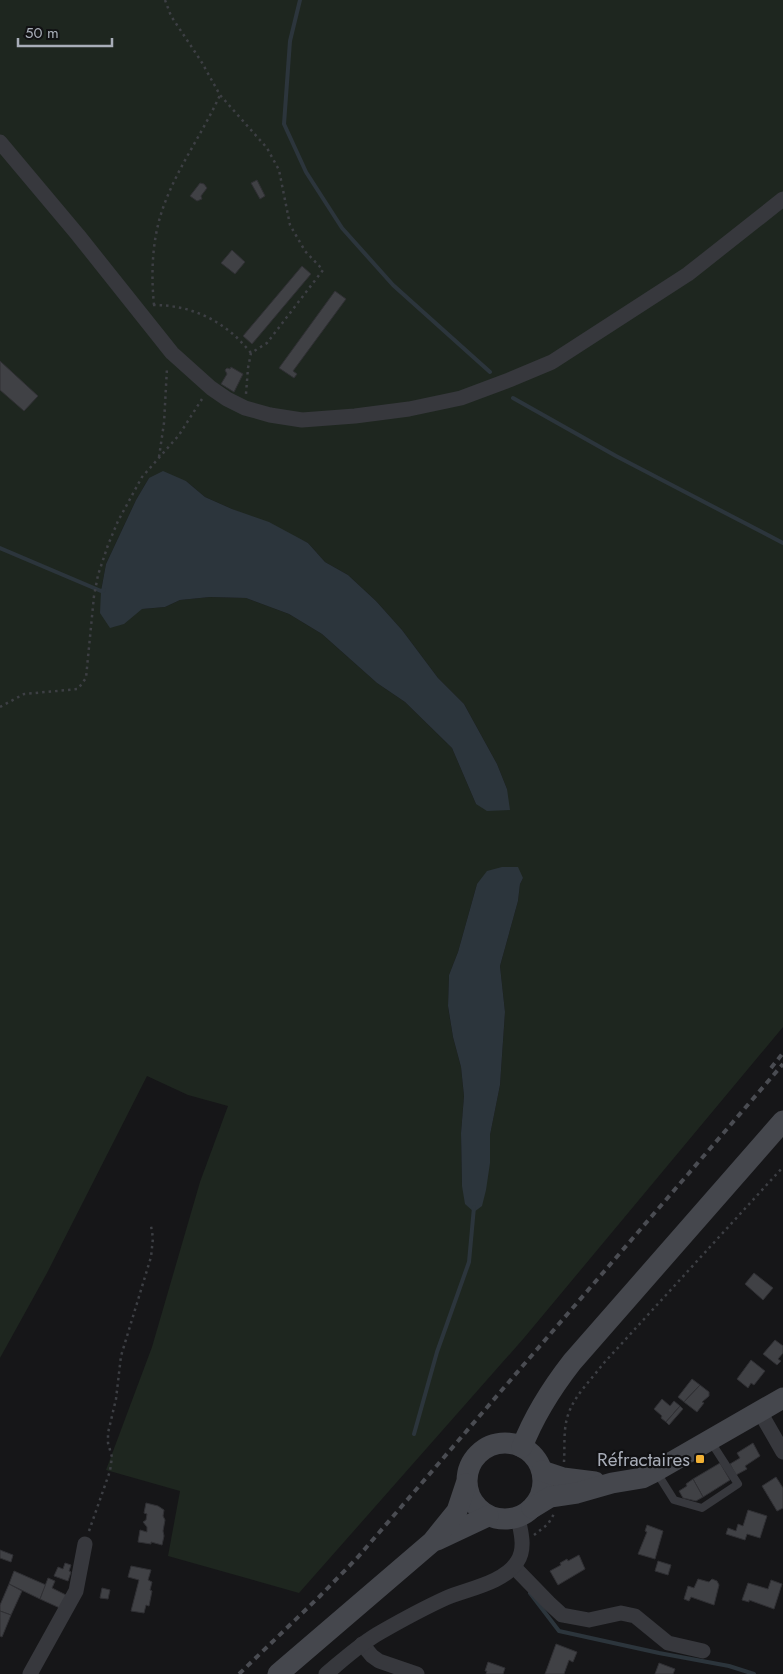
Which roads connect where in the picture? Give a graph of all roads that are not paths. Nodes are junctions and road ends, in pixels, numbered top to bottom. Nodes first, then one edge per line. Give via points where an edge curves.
1 (0, 142) edge
2 (783, 199) edge
3 (783, 1122) edge
4 (783, 1398) edge
5 (760, 1412) junction
6 (710, 1440) junction
7 (522, 1447) junction
8 (783, 1452) edge
9 (542, 1471) junction
10 (656, 1471) junction
11 (466, 1484) junction
12 (562, 1486) junction
13 (525, 1513) junction
14 (488, 1516) junction
15 (432, 1542) junction
16 (85, 1544) road end
17 (514, 1567) junction
18 (362, 1644) junction
19 (703, 1651) dead end
20 (334, 1671) edge
21 (30, 1674) edge
22 (278, 1674) edge
23 (417, 1674) edge

1 - 2 street via 167,346 211,388 245,408 302,420 409,409 461,398 552,362 688,274
3 - 7 main road via 572,1362 542,1405
4 - 5 main road
5 - 6 main road
5 - 8 street
6 - 10 main road
6 - 10 lane via 738,1484 702,1508 674,1500
7 - 9 main road via 534,1457
7 - 11 main road via 500,1443 486,1448 471,1463
9 - 12 main road
9 - 13 main road via 541,1495
10 - 12 main road via 642,1478 577,1493
11 - 14 main road via 471,1501
11 - 15 main road via 457,1511
12 - 13 main road
13 - 14 main road via 503,1520
13 - 17 street via 520,1557
14 - 15 main road
15 - 22 main road
16 - 21 street via 76,1591
17 - 18 street via 484,1585 446,1598
17 - 19 street via 562,1615 589,1620 621,1613 635,1616 668,1643
18 - 20 street
18 - 23 street via 380,1661

